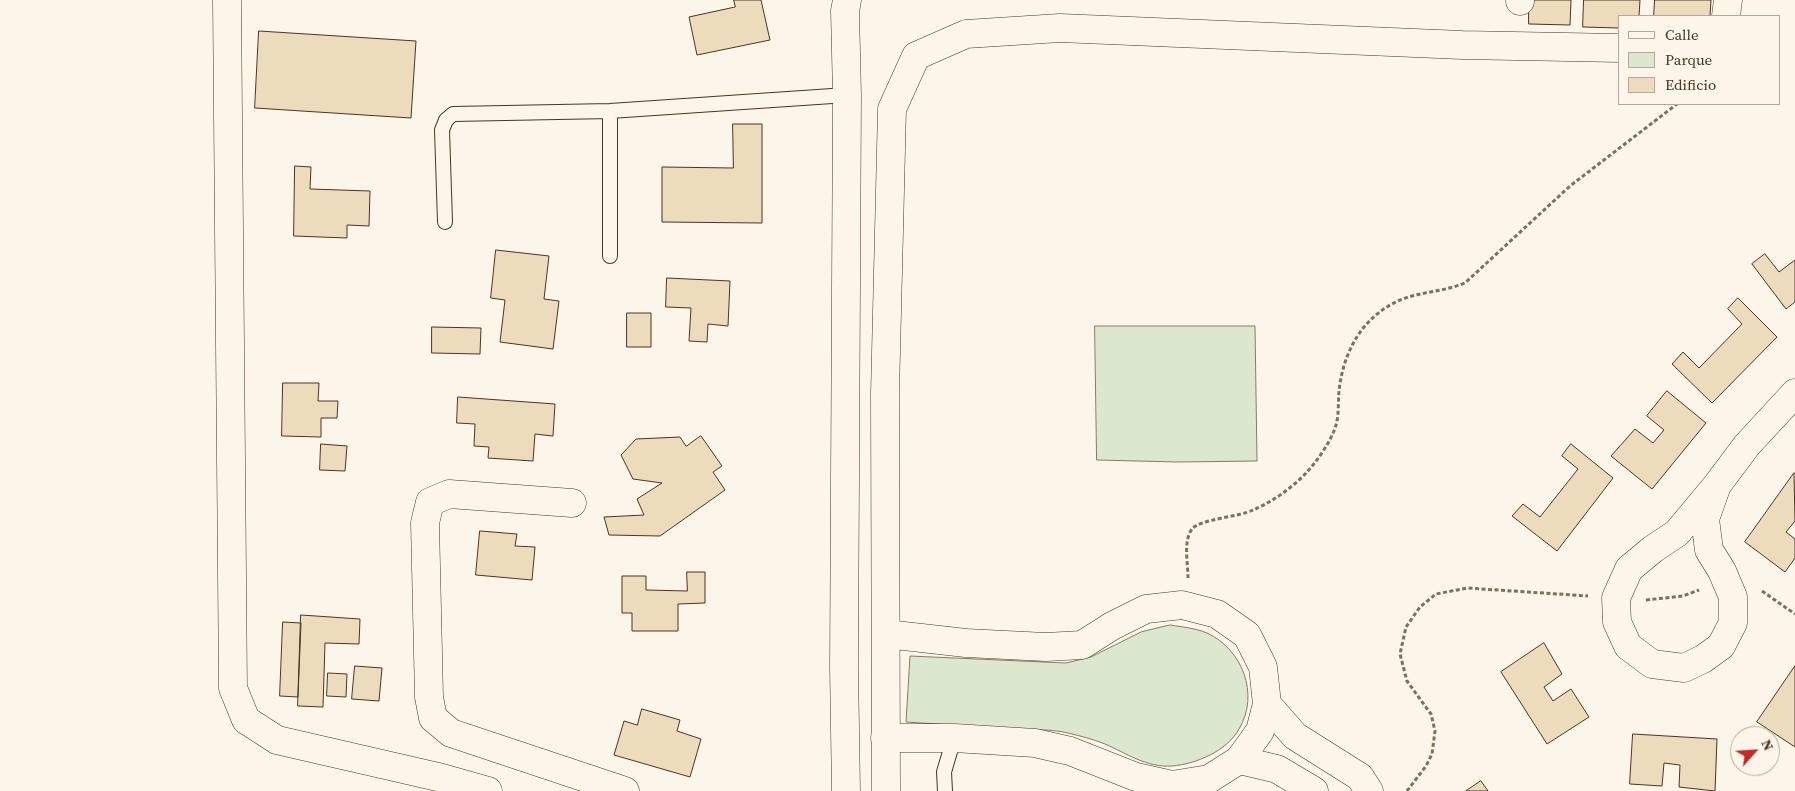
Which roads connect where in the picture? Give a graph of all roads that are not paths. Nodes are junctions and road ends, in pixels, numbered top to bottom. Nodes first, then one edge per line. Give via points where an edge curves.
1 (227, 0) edge
2 (848, 0) edge
3 (1728, 0) edge
4 (1726, 15) edge
5 (1618, 48) edge
6 (847, 95) junction
7 (610, 112) junction
8 (445, 222) dead end
9 (610, 256) dead end
10 (1795, 393) edge
11 (1717, 485) junction
12 (572, 503) dead end
13 (886, 634) junction
14 (1267, 704) junction
15 (885, 738) junction
16 (954, 738) junction
17 (1239, 760) junction
18 (488, 791) edge
19 (624, 791) edge
20 (846, 791) edge
21 (886, 791) edge
22 (945, 791) edge
23 (1314, 791) edge
24 (1369, 791) edge

1 - 18 street via 234,688 246,720 277,740
2 - 6 street via 845,11
3 - 4 street
5 - 13 street via 1462,45 1060,28 966,34 916,56 892,109 885,393
6 - 7 lane
6 - 20 street
7 - 8 lane via 454,114 446,120 442,130
7 - 9 lane
10 - 11 street via 1747,445
11 - 11 street via 1677,533 1629,569 1616,598 1617,622 1628,646 1652,664 1684,668 1703,659 1721,646 1733,623 1733,597 1708,550 1705,519
12 - 19 street via 449,494 430,502 425,523 429,697 433,718 451,733
13 - 14 street via 1046,648 1082,645 1146,610 1182,605 1217,614 1247,635 1263,667
13 - 15 street
14 - 17 street via 1260,731
14 - 24 street via 1295,736 1360,776
15 - 16 street
15 - 21 street
16 - 17 street via 1034,743 1070,751 1136,778 1172,785 1209,779
16 - 22 lane via 944,772
17 - 23 street via 1277,769

